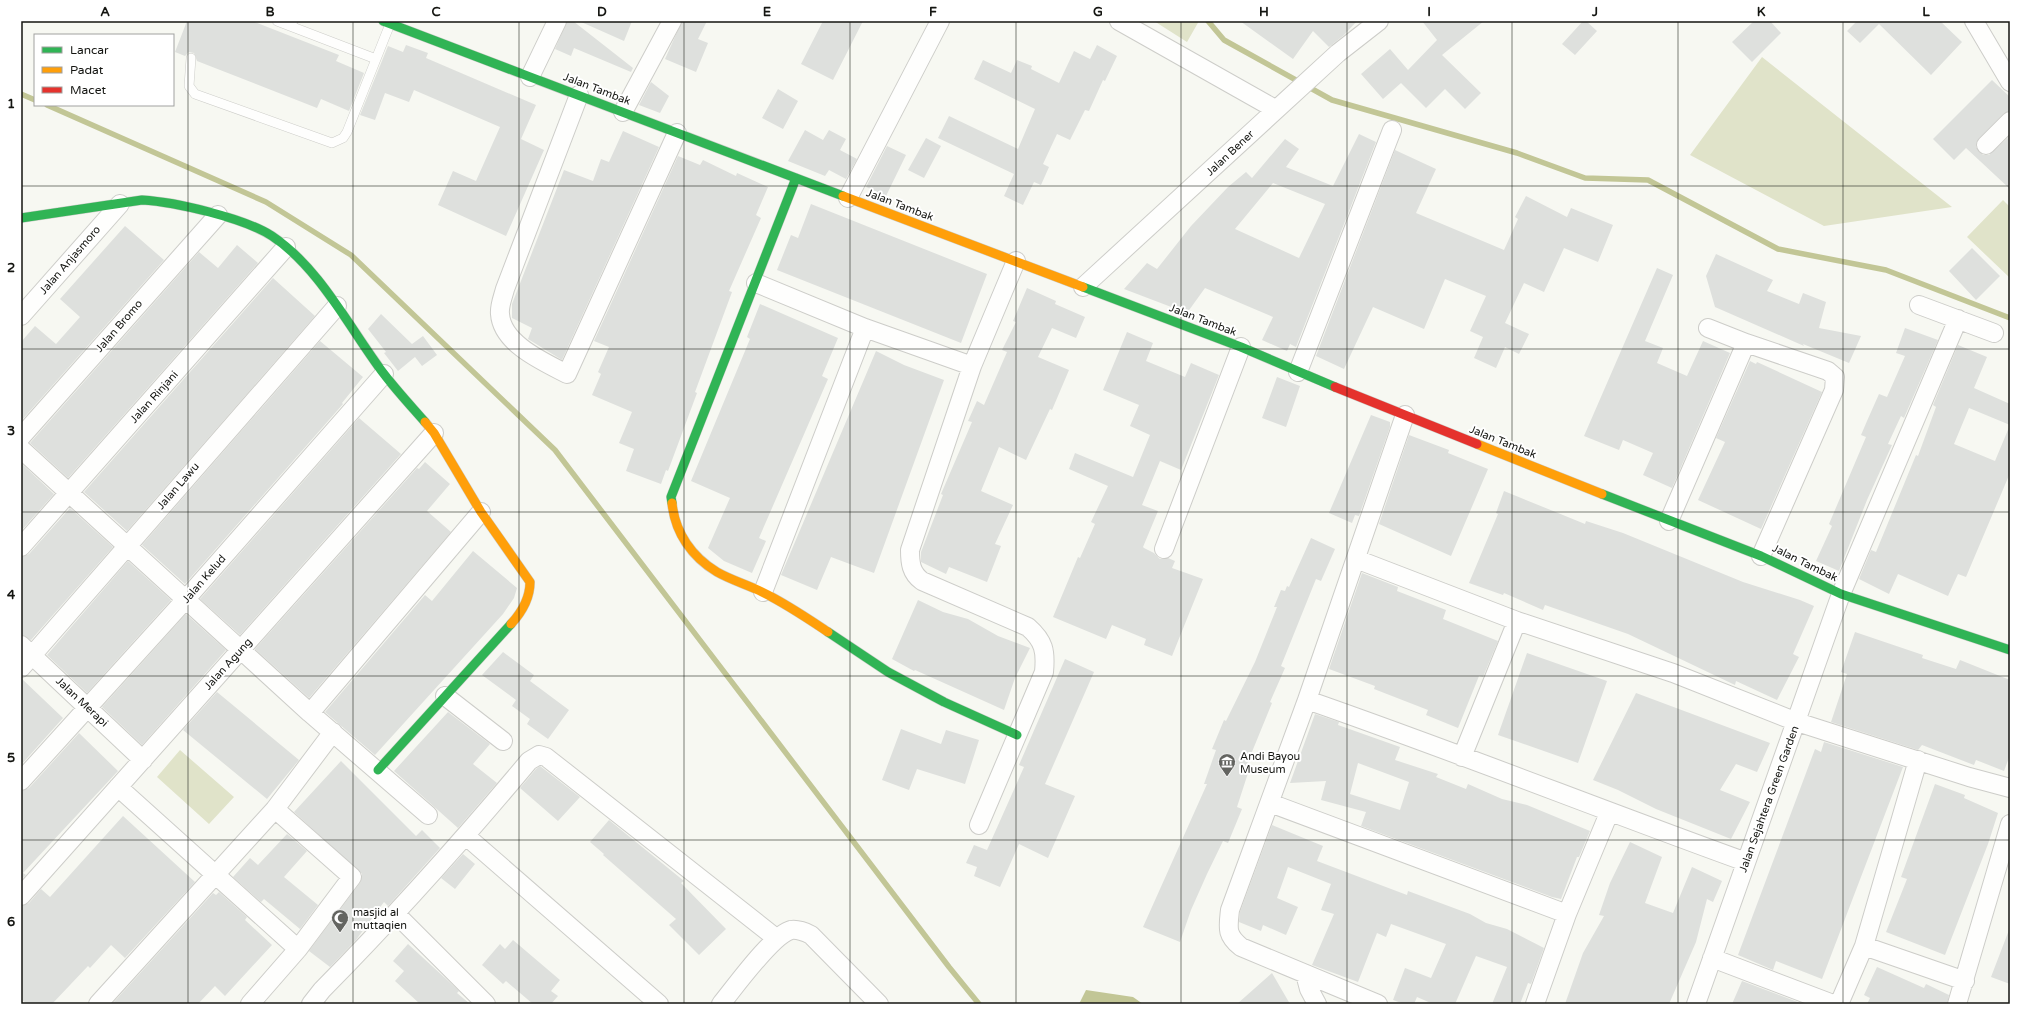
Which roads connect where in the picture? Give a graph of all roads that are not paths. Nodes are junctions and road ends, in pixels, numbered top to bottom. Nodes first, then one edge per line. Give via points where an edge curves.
1 (277, 21) edge
2 (557, 21) edge
3 (672, 21) edge
4 (940, 21) edge
5 (1119, 21) edge
6 (1379, 21) edge
7 (1974, 21) edge
8 (387, 22) edge
9 (291, 24) edge
10 (191, 58) dead end
11 (376, 59) junction
12 (530, 77) junction
13 (2010, 82) edge
14 (579, 95) junction
15 (1275, 109) junction
16 (623, 112) junction
17 (2010, 121) edge
18 (1392, 130) dead end
19 (677, 132) junction
20 (1986, 145) dead end
21 (796, 178) junction
22 (848, 198) junction
23 (120, 204) junction
24 (218, 215) junction
25 (21, 218) edge
26 (286, 247) junction
27 (1016, 261) junction
28 (756, 283) junction
29 (1084, 287) junction
30 (1919, 305) dead end
31 (337, 306) junction
32 (21, 316) edge
33 (1958, 319) junction
34 (865, 328) junction
35 (1708, 328) dead end
36 (1994, 333) dead end
37 (1746, 343) junction
38 (1241, 347) junction
39 (972, 366) junction
40 (1298, 372) junction
41 (384, 374) junction
42 (1405, 415) junction
43 (434, 432) junction
44 (21, 437) edge
45 (21, 449) edge
46 (70, 492) junction
47 (481, 512) junction
48 (1669, 521) junction
49 (126, 545) junction
50 (21, 547) edge
51 (1164, 549) dead end
52 (1761, 556) junction
53 (1356, 560) junction
54 (763, 592) junction
55 (1842, 594) junction
56 (186, 599) junction
57 (1518, 621) junction
58 (241, 649) junction
59 (2010, 650) edge
60 (25, 656) edge
61 (445, 696) junction
62 (1307, 700) junction
63 (87, 707) junction
64 (310, 713) junction
65 (1797, 722) junction
66 (333, 732) junction
67 (1018, 736) junction
68 (503, 741) dead end
69 (1462, 757) junction
70 (143, 760) junction
71 (1918, 760) junction
72 (378, 770) junction
73 (21, 782) edge
74 (118, 788) junction
75 (2010, 788) edge
76 (1270, 804) junction
77 (275, 809) junction
78 (1609, 813) junction
79 (428, 815) dead end
80 (2010, 824) edge
81 (979, 825) dead end
82 (466, 836) junction
83 (1746, 862) junction
84 (216, 874) junction
85 (21, 896) edge
86 (396, 914) junction
87 (1567, 914) junction
88 (776, 938) junction
89 (1864, 946) junction
90 (298, 949) junction
91 (1712, 958) junction
92 (1305, 974) junction
93 (1965, 981) junction
94 (98, 1004) edge
95 (250, 1004) edge
96 (311, 1004) edge
97 (486, 1004) edge
98 (659, 1004) edge
99 (721, 1004) edge
100 (879, 1004) edge
101 (1317, 1004) edge
102 (1378, 1004) edge
103 (1535, 1004) edge
104 (1696, 1004) edge
105 (1833, 1004) edge
106 (1839, 1004) edge
107 (1957, 1004) edge

1 - 9 lane
2 - 12 street
3 - 16 street
4 - 22 street
5 - 15 street
6 - 15 street, Jalan Bener via 1338,53
7 - 13 street
8 - 11 lane
8 - 12 street, Jalan Tambak
9 - 11 lane
10 - 11 lane via 189,86 195,94 332,143 343,138 347,132
12 - 14 street, Jalan Tambak
14 - 16 street, Jalan Tambak
14 - 19 street via 504,289 500,315 509,334 520,346 567,374
15 - 29 street, Jalan Bener
16 - 19 street, Jalan Tambak
17 - 20 street
18 - 40 street
19 - 21 street, Jalan Tambak
21 - 22 street, Jalan Tambak
21 - 28 street
22 - 27 street, Jalan Tambak
23 - 24 street via 142,200 161,201
23 - 25 street
23 - 32 street, Jalan Anjasmoro
24 - 26 street via 241,221 272,236
24 - 44 street, Jalan Bromo
26 - 31 street via 320,282
26 - 46 street, Jalan Rinjani
27 - 29 street, Jalan Tambak
27 - 39 street
28 - 34 street
28 - 54 street via 671,497 673,513 681,536 692,552 717,572
29 - 38 street, Jalan Tambak
30 - 33 street
31 - 41 street
31 - 49 street, Jalan Lawu
33 - 36 street
33 - 55 street, Jalan Sejahtera Green Garden
34 - 39 street
34 - 54 street
35 - 37 street
37 - 48 street
37 - 52 street via 1828,371 1835,378 1834,390
38 - 40 street, Jalan Tambak
38 - 51 street
39 - 67 street via 910,550 910,561 915,576 922,581 1013,619 1039,636 1043,648 1044,672
40 - 42 street, Jalan Tambak
41 - 43 street
41 - 56 street, Jalan Kelud
42 - 48 street, Jalan Tambak
42 - 53 street
43 - 47 street
43 - 58 street, Jalan Agung
45 - 46 street
46 - 49 street
46 - 50 street, Jalan Rinjani
47 - 61 street via 530,582 530,592 528,601 513,622
47 - 64 street
48 - 52 street, Jalan Tambak
49 - 56 street
49 - 60 street, Jalan Lawu
52 - 55 street, Jalan Tambak
53 - 57 street
53 - 62 street
54 - 67 street via 888,672 944,702
55 - 59 street, Jalan Tambak
55 - 65 street, Jalan Sejahtera Green Garden
56 - 58 street
56 - 63 street, Jalan Kelud
57 - 65 street via 1673,673
57 - 69 street
58 - 64 street
58 - 70 street, Jalan Agung
60 - 63 street, Jalan Merapi
61 - 68 street
61 - 72 street
62 - 69 street
62 - 76 street
63 - 70 street, Jalan Merapi
63 - 73 street, Jalan Kelud
64 - 66 street
65 - 71 street
65 - 83 street, Jalan Sejahtera Green Garden
66 - 72 street
66 - 77 street
67 - 81 street
69 - 78 street
70 - 74 street, Jalan Agung
71 - 75 street
71 - 89 street
72 - 79 street
74 - 84 street
74 - 85 street, Jalan Agung
76 - 87 street
76 - 92 street via 1230,910 1228,930 1241,947
77 - 84 street
77 - 90 street via 352,877
78 - 83 street
78 - 87 street
80 - 93 street
82 - 86 street
82 - 88 street via 529,760 542,756
82 - 98 street
83 - 91 street, Jalan Sejahtera Green Garden
84 - 90 street
84 - 94 street
86 - 96 street
86 - 97 street
87 - 103 street
88 - 99 street
88 - 100 street via 792,930 812,934
89 - 93 street
89 - 106 street
90 - 95 street
91 - 104 street, Jalan Sejahtera Green Garden
91 - 105 street
92 - 101 street
92 - 102 street
93 - 107 street

